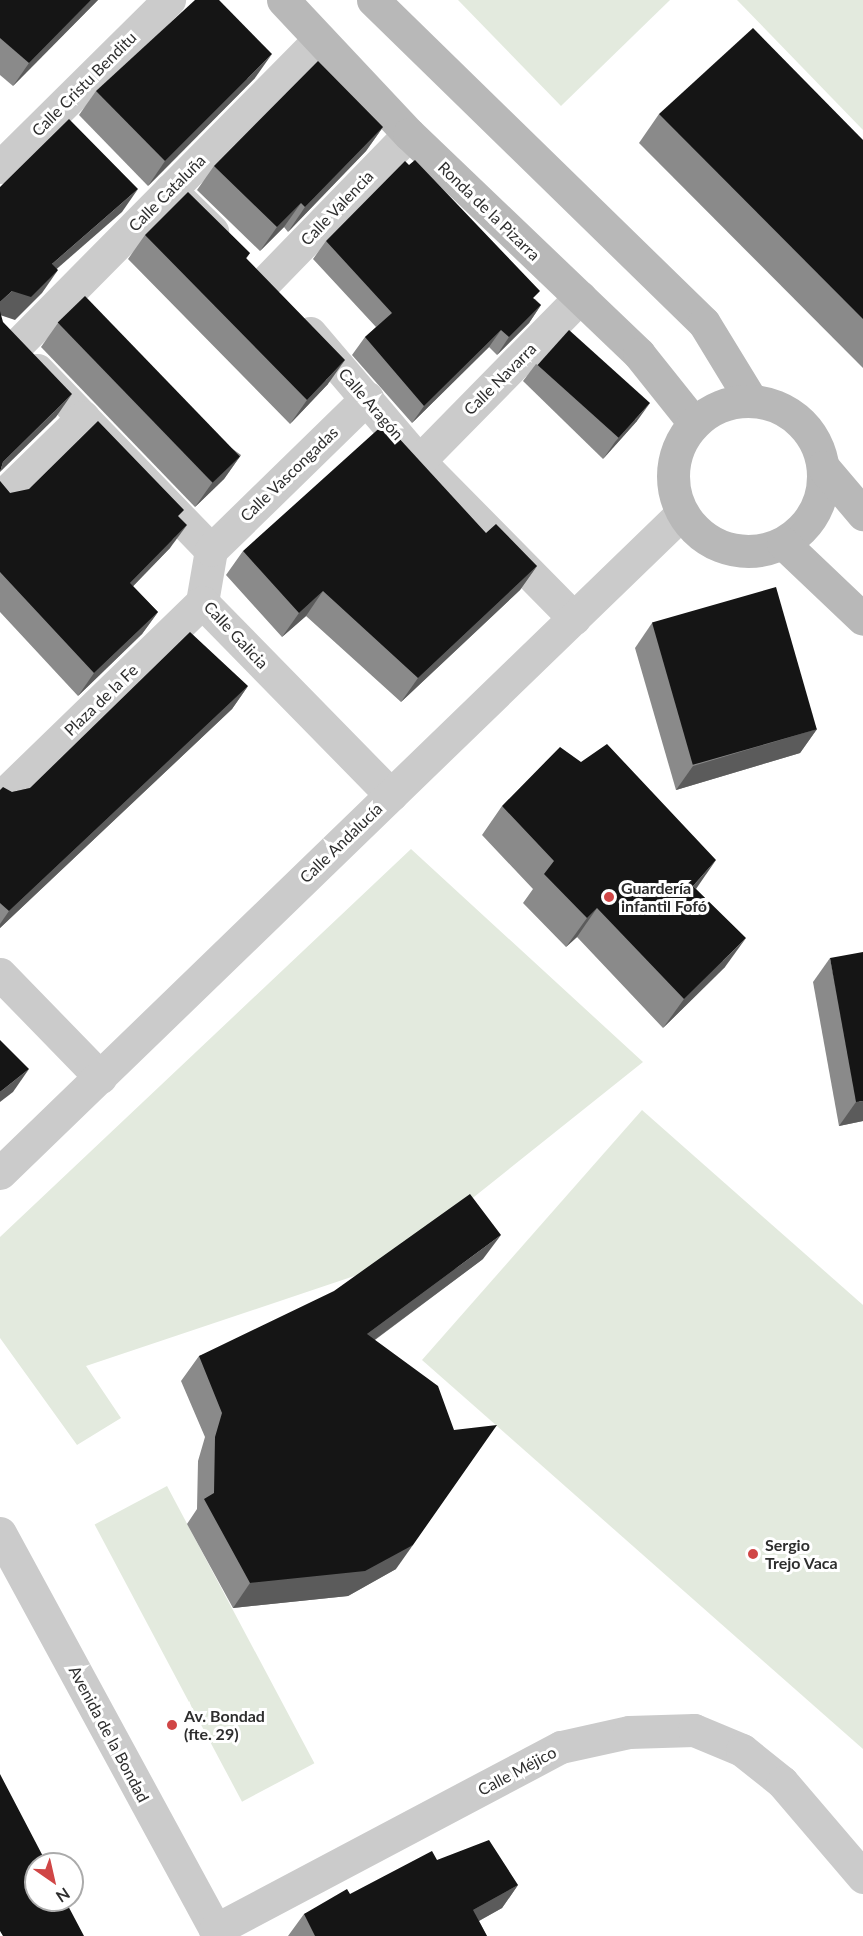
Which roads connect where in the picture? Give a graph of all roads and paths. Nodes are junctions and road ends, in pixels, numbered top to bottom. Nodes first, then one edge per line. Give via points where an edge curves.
1 (169, 0) edge
2 (283, 0) edge
3 (373, 0) edge
4 (320, 39) junction
5 (52, 115) junction
6 (409, 134) junction
7 (76, 140) edge
8 (0, 167) edge
9 (124, 188) edge
10 (159, 201) junction
11 (265, 282) junction
12 (580, 297) junction
13 (7, 340) edge
14 (367, 398) junction
15 (752, 400) junction
16 (82, 417) junction
17 (694, 423) junction
18 (419, 461) junction
19 (823, 466) junction
20 (0, 498) edge
21 (682, 513) junction
22 (863, 514) edge
23 (783, 543) junction
24 (211, 550) junction
25 (202, 602) junction
26 (574, 618) junction
27 (863, 619) edge
28 (391, 795) junction
29 (0, 798) edge
30 (0, 974) edge
31 (100, 1077) junction
32 (0, 1173) edge
33 (0, 1533) edge
34 (857, 1860) edge
35 (217, 1933) edge

1 - 5 street, Calle Cristu Benditu
2 - 4 main road, Ronda de la Pizarra
3 - 15 main road via 704,323
4 - 6 main road, Ronda de la Pizarra
4 - 10 street, Calle Cataluña
5 - 7 street
5 - 8 street, Calle Cristu Benditu
6 - 11 street, Calle Valencia
6 - 12 main road, Ronda de la Pizarra
9 - 10 street, Calle Aragón
10 - 11 street, Calle Aragón via 237,255
10 - 13 street, Calle Cataluña
11 - 14 street, Calle Aragón
12 - 17 main road, Ronda de la Pizarra via 639,354
12 - 18 street, Calle Navarra
13 - 16 street
14 - 18 street, Calle Aragón
14 - 24 street, Calle Vascongadas
15 - 17 main road via 711,410
15 - 19 main road via 777,406 800,420 816,441
16 - 20 street
16 - 24 street
17 - 21 main road via 680,443 673,466 674,490
18 - 26 street, Calle Aragón
19 - 22 main road
19 - 23 main road via 822,489 815,511
21 - 23 main road via 697,531 716,544 738,551 761,550
21 - 26 street, Calle Andalucía
23 - 27 main road
24 - 25 street, Calle Galicia
25 - 28 street, Calle Galicia
25 - 29 street, Plaza de la Fe
26 - 28 street, Calle Andalucía
28 - 31 street, Calle Andalucía
30 - 31 street
31 - 32 street, Calle Andalucía
33 - 35 street, Avenida de la Bondad
34 - 35 street, Calle Méjico via 782,1782 742,1750 694,1730 629,1732 561,1747

